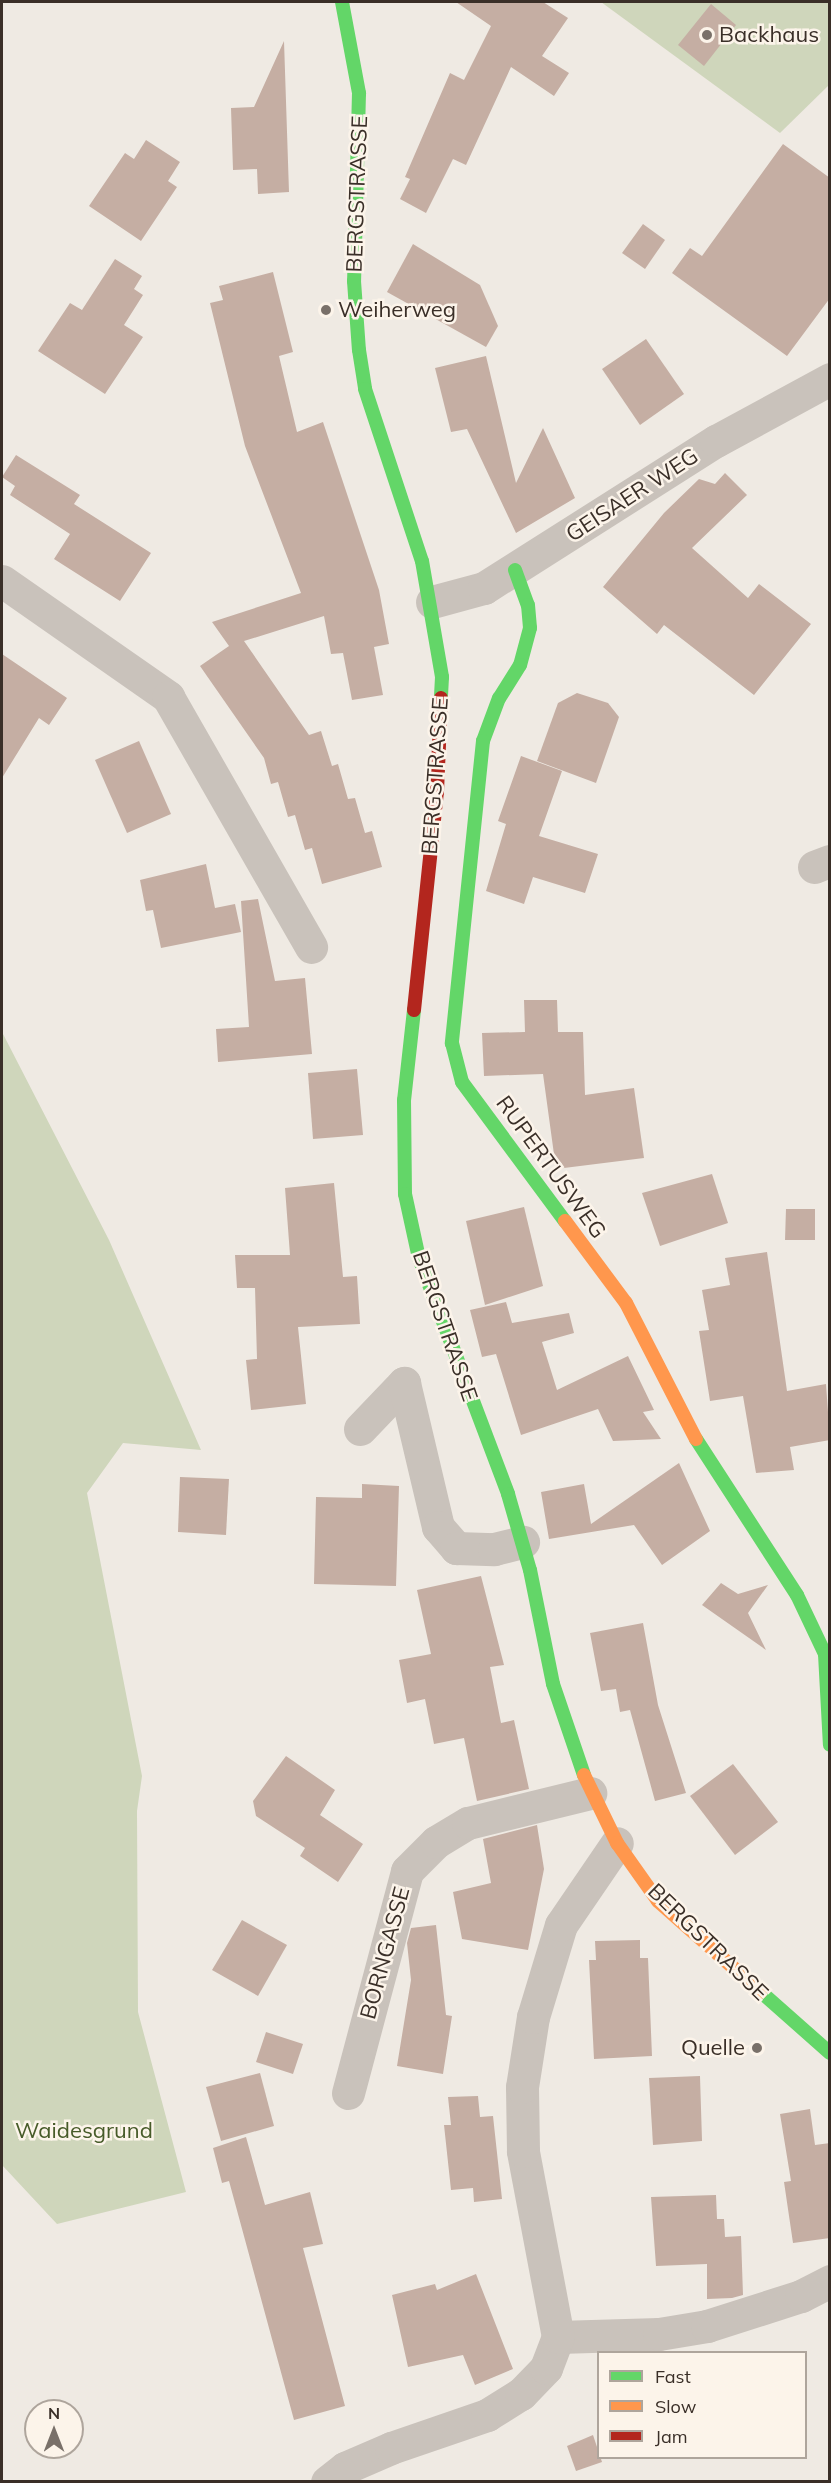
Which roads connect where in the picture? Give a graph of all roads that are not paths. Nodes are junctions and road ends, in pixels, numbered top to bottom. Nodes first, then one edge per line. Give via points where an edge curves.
1 (342, 2) edge
2 (830, 380) edge
3 (515, 570) junction
4 (2, 581) edge
5 (432, 602) junction
6 (311, 947) dead end
7 (360, 1429) dead end
8 (523, 1542) junction
9 (830, 1745) edge
10 (590, 1793) junction
11 (617, 1844) junction
12 (830, 2053) edge
13 (348, 2092) dead end
14 (830, 2281) edge
15 (558, 2337) junction
16 (327, 2481) edge

1 - 5 main road, BERGSTRASSE via 359,93 354,281 359,350 365,389
2 - 3 street, GEISAER WEG via 716,441
3 - 5 street, GEISAER WEG via 484,588
3 - 9 main road, RUPERTUSWEG via 528,605 530,628 520,665 500,699 483,741 452,1043 454,1062 462,1082 626,1303 709,1465 798,1595 825,1654
4 - 6 street via 168,697
5 - 8 main road, BERGSTRASSE via 442,677 442,734 404,1101 405,1194 418,1258 439,1323
7 - 8 street via 404,1383 438,1527 456,1548 494,1549
8 - 10 main road, BERGSTRASSE via 553,1684
10 - 11 main road, BERGSTRASSE
10 - 13 street, BORNGASSE via 468,1823 436,1842 407,1871
11 - 12 main road, BERGSTRASSE via 658,1901
11 - 15 street via 561,1925 532,2017 522,2087 523,2151
14 - 15 street via 801,2296 707,2326 659,2334
15 - 16 street via 546,2368 521,2394 466,2423 345,2468

